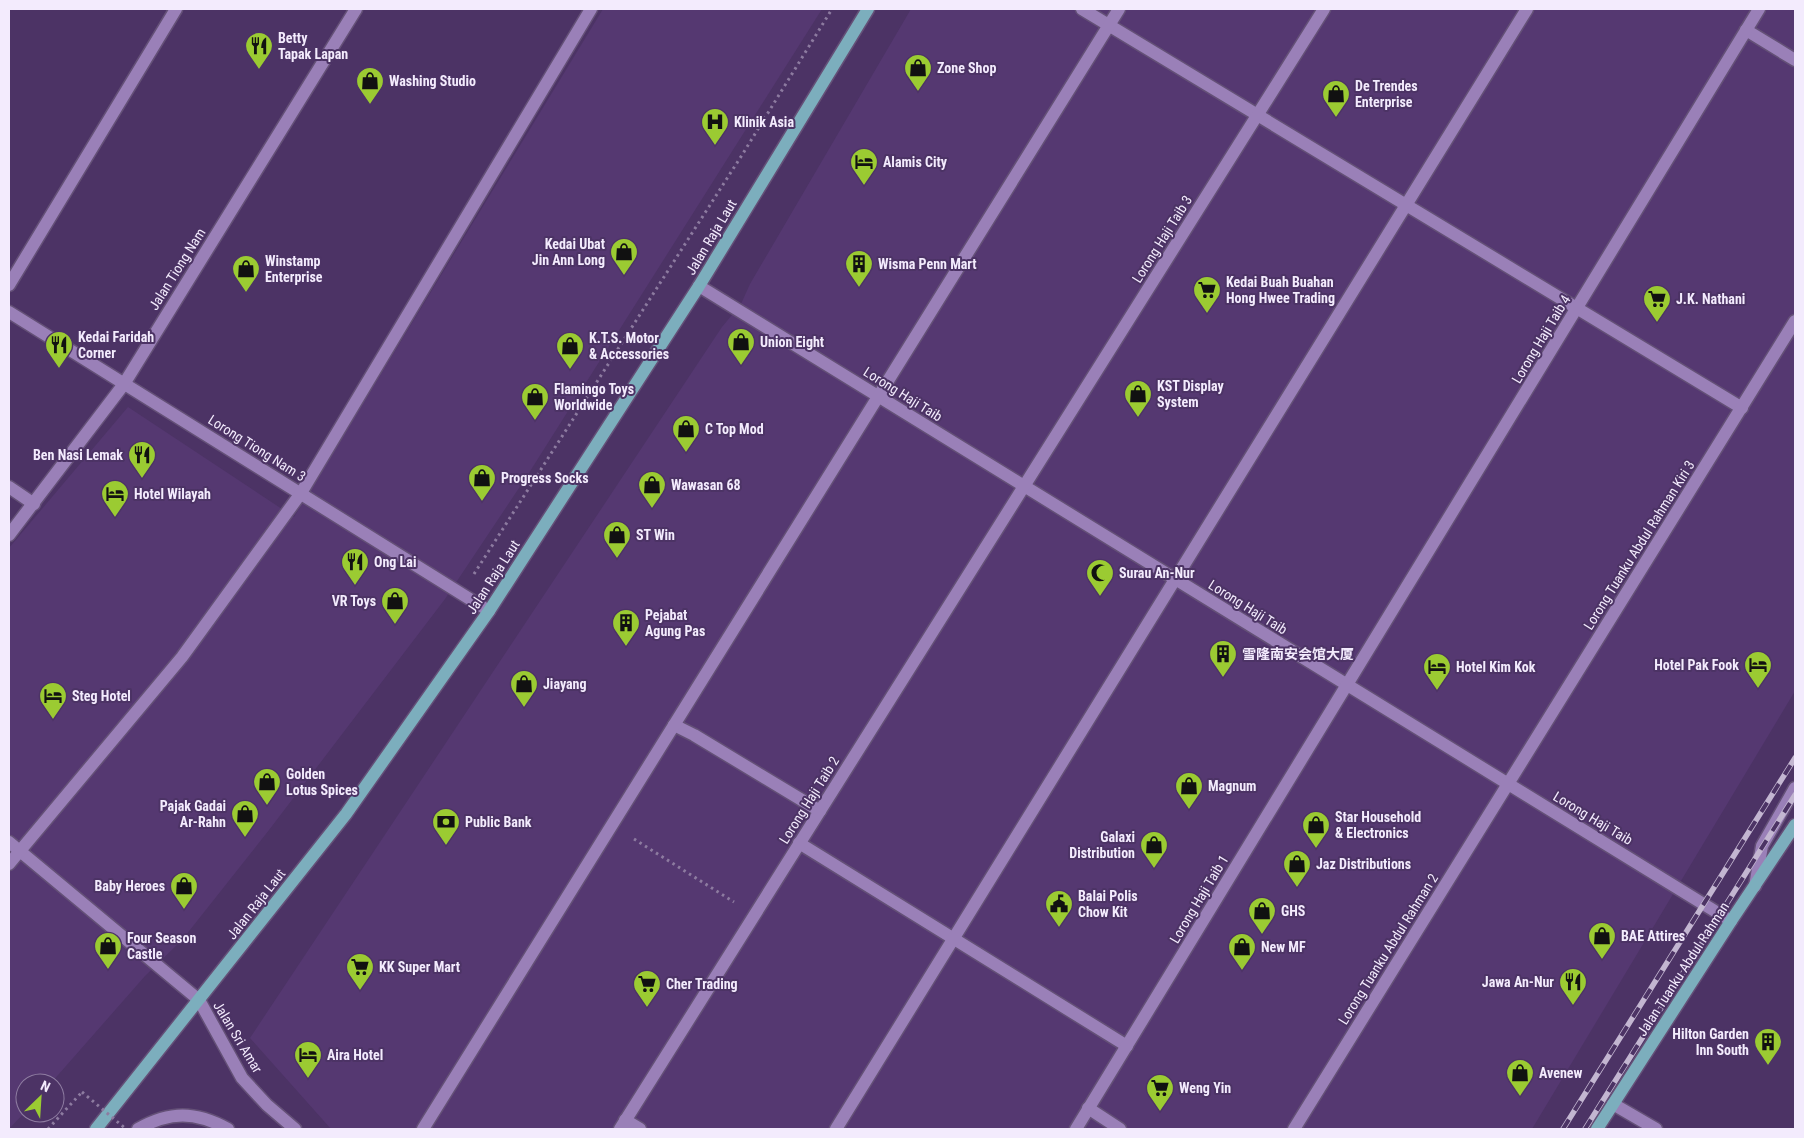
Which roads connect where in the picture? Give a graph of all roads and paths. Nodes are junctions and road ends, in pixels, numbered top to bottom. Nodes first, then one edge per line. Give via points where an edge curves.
1 (176, 9) edge
2 (356, 9) edge
3 (590, 9) edge
4 (832, 9) edge
5 (868, 9) edge
6 (1082, 9) edge
7 (1119, 9) edge
8 (1324, 9) edge
9 (1527, 9) edge
10 (1759, 9) edge
11 (1109, 25) junction
12 (1746, 30) junction
13 (1795, 60) edge
14 (1258, 115) junction
15 (1406, 205) junction
16 (9, 285) edge
17 (699, 286) junction
18 (1577, 308) junction
19 (9, 312) edge
20 (1795, 321) edge
21 (124, 384) junction
22 (878, 397) junction
23 (1742, 408) junction
24 (1024, 486) junction
25 (9, 487) edge
26 (301, 493) junction
27 (34, 504) junction
28 (9, 535) edge
29 (1175, 579) junction
30 (462, 594) junction
31 (489, 611) junction
32 (1347, 685) junction
33 (674, 725) junction
34 (1508, 784) junction
35 (1795, 788) edge
36 (820, 811) junction
37 (612, 825) junction
38 (1795, 825) edge
39 (9, 842) edge
40 (799, 843) junction
41 (19, 851) junction
42 (9, 864) edge
43 (1755, 887) junction
44 (737, 903) dead end
45 (1731, 921) junction
46 (954, 938) junction
47 (199, 1000) junction
48 (1127, 1046) junction
49 (1613, 1104) junction
50 (1088, 1108) junction
51 (622, 1125) edge
52 (48, 1129) edge
53 (96, 1129) edge
54 (126, 1129) edge
55 (138, 1129) edge
56 (228, 1129) edge
57 (295, 1129) edge
58 (423, 1129) edge
59 (640, 1129) edge
60 (836, 1129) edge
61 (1076, 1129) edge
62 (1120, 1129) edge
63 (1294, 1129) edge
64 (1597, 1129) edge
65 (1656, 1129) edge

1 - 16 street
2 - 21 street, Jalan Tiong Nam
3 - 26 street
4 - 30 path
5 - 17 main road, Jalan Raja Laut
6 - 11 street
7 - 11 street
8 - 14 street, Lorong Haji Taib 3
9 - 15 street
10 - 12 street, Lorong Haji Taib 4
11 - 14 street
11 - 22 street
12 - 13 street
12 - 18 street, Lorong Haji Taib 4
14 - 15 street
14 - 24 street, Lorong Haji Taib 3
15 - 18 street
15 - 29 street
17 - 22 street, Lorong Haji Taib
17 - 31 main road, Jalan Raja Laut
18 - 23 street
18 - 32 street, Lorong Haji Taib 4
19 - 21 street, Lorong Tiong Nam 3
20 - 23 street, Lorong Tuanku Abdul Rahman Kiri 3
21 - 26 street, Lorong Tiong Nam 3
21 - 27 street, Jalan Tiong Nam
22 - 24 street, Lorong Haji Taib
22 - 33 street
23 - 34 street, Lorong Tuanku Abdul Rahman Kiri 3
24 - 29 street, Lorong Haji Taib
24 - 36 street, Lorong Haji Taib 2
25 - 27 street
26 - 30 street, Lorong Tiong Nam 3
26 - 41 street via 182,657
27 - 28 street, Jalan Tiong Nam
29 - 32 street, Lorong Haji Taib
29 - 46 street
30 - 31 street, Lorong Tiong Nam 3
31 - 47 main road, Jalan Raja Laut via 346,814
32 - 34 street, Lorong Haji Taib
32 - 48 street, Lorong Haji Taib 1
33 - 36 street
33 - 37 street
34 - 45 street, Lorong Haji Taib
34 - 63 street, Lorong Tuanku Abdul Rahman 2
35 - 43 street via 1762,846
36 - 40 street, Lorong Haji Taib 2
37 - 44 path
37 - 58 street
38 - 43 main road, Jalan Tuanku Abdul Rahman
39 - 41 street
40 - 46 street
40 - 51 street, Lorong Haji Taib 2
41 - 42 street
41 - 47 street
43 - 45 main road, Jalan Tuanku Abdul Rahman
45 - 49 main road, Jalan Tuanku Abdul Rahman
46 - 48 street
46 - 60 street
47 - 53 main road, Jalan Raja Laut
47 - 57 street, Jalan Sri Amar via 242,1078
48 - 50 street, Lorong Haji Taib 1
49 - 64 main road, Jalan Tuanku Abdul Rahman
49 - 65 street
50 - 61 street, Lorong Haji Taib 1
50 - 62 street
51 - 59 street
52 - 54 path, bridge via 82,1092
55 - 56 street via 177,1115 211,1120

